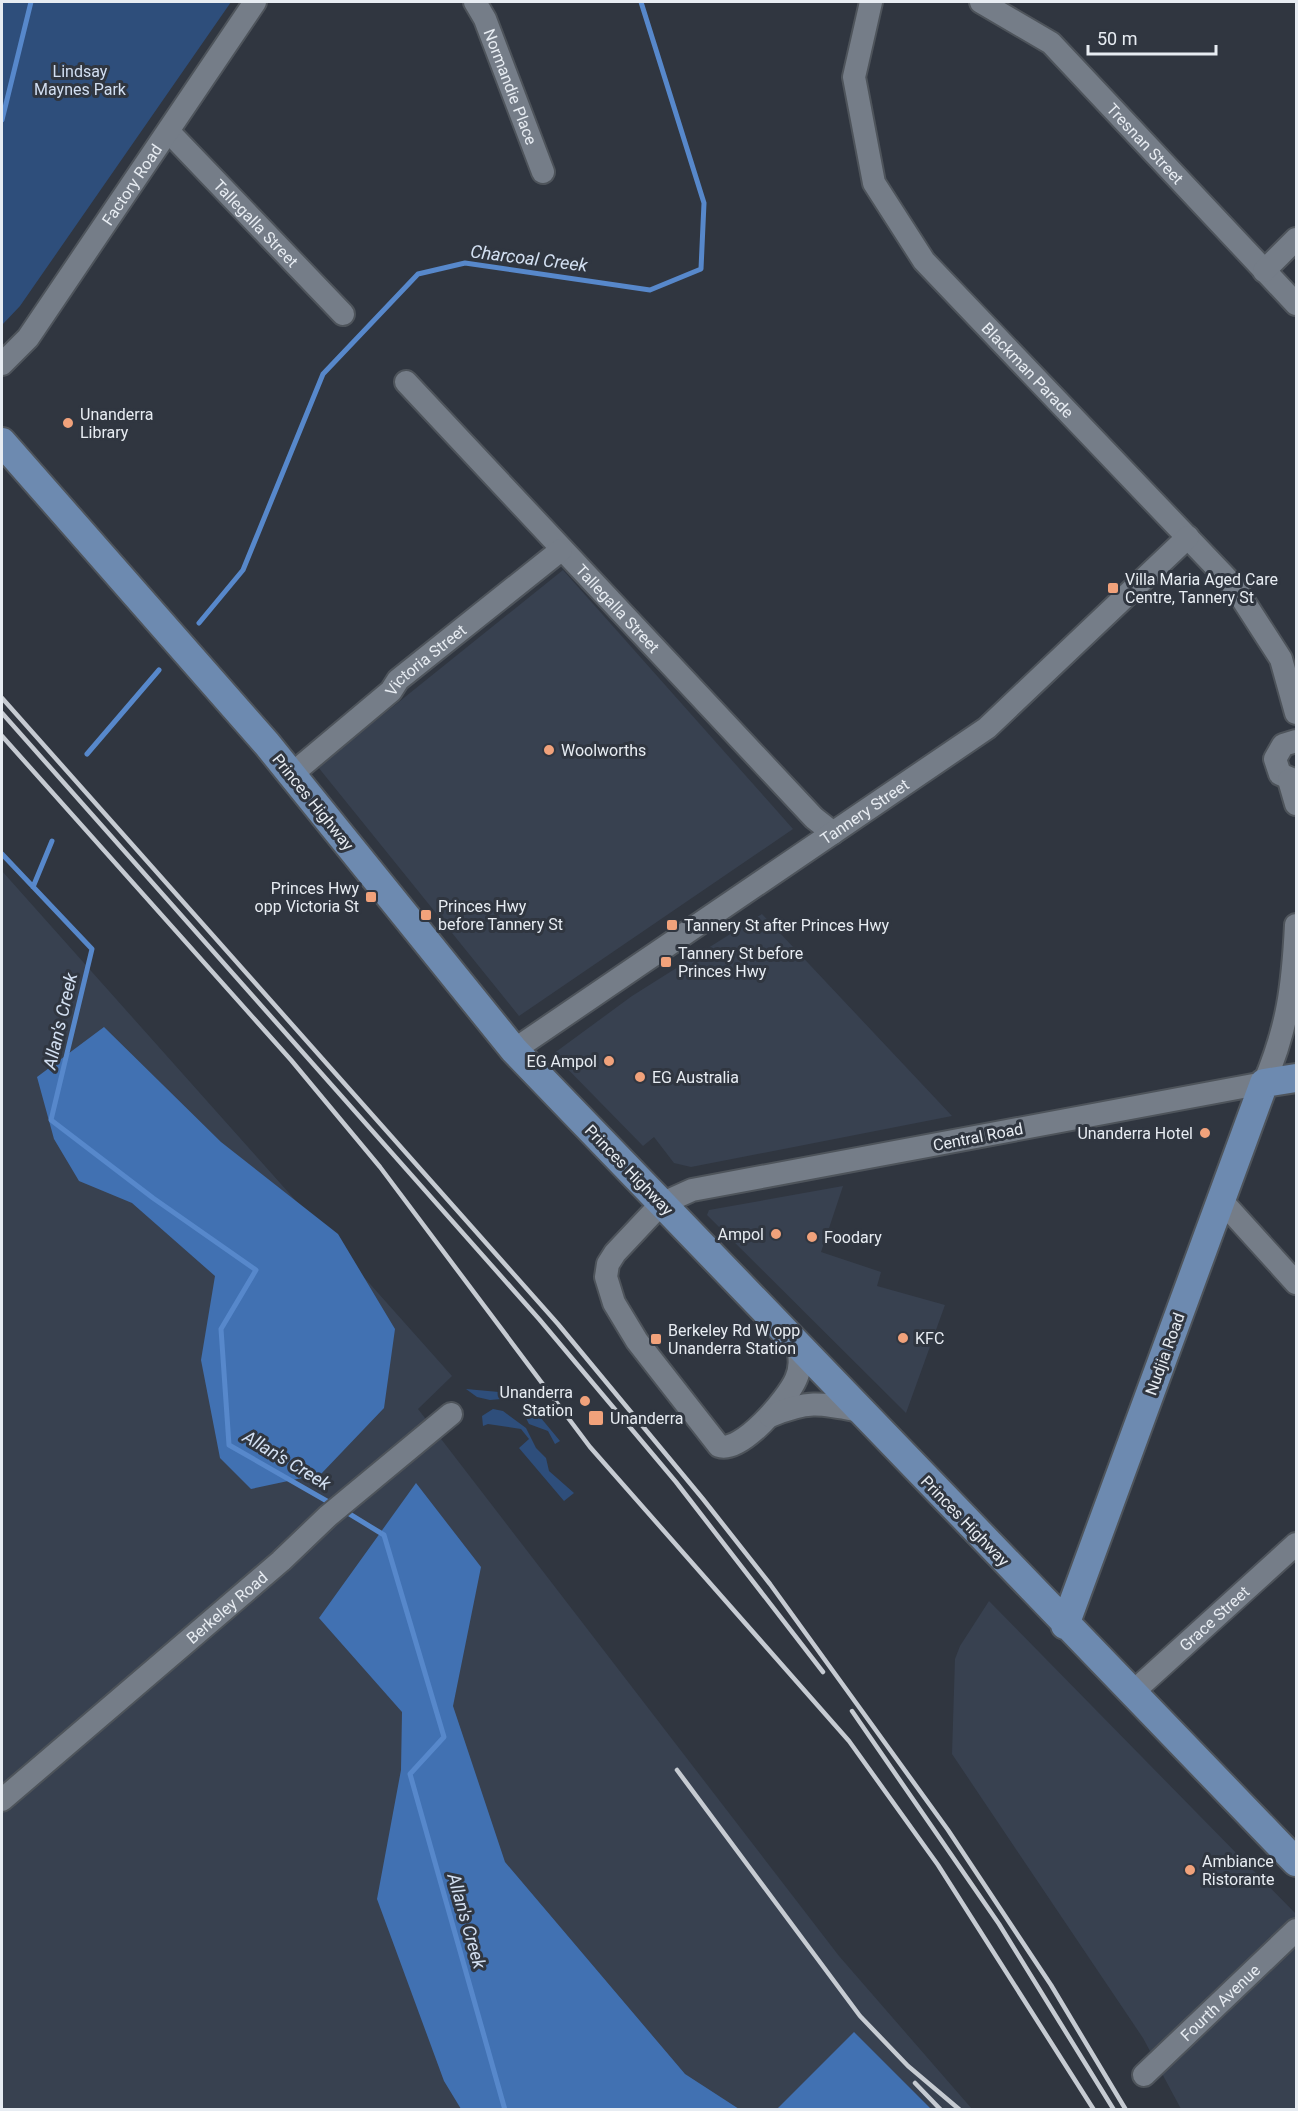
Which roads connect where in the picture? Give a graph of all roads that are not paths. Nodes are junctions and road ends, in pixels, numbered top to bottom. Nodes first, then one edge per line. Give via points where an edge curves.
1 (255, 2) edge
2 (475, 2) edge
3 (870, 2) edge
4 (981, 2) edge
5 (169, 132) junction
6 (543, 172) dead end
7 (1296, 240) edge
8 (1264, 271) junction
9 (1296, 304) edge
10 (343, 314) dead end
11 (2, 364) edge
12 (406, 382) dead end
13 (2, 442) edge
14 (1188, 537) junction
15 (561, 550) junction
16 (1294, 706) edge
17 (1292, 742) edge
18 (292, 774) junction
19 (1293, 780) edge
20 (1296, 804) edge
21 (833, 833) junction
22 (1296, 925) edge
23 (514, 1050) junction
24 (1296, 1078) edge
25 (1264, 1083) junction
26 (1220, 1199) junction
27 (661, 1204) junction
28 (1296, 1283) edge
29 (798, 1346) junction
30 (860, 1411) junction
31 (451, 1414) dead end
32 (770, 1416) junction
33 (1296, 1544) edge
34 (1065, 1625) junction
35 (1132, 1693) junction
36 (2, 1800) edge
37 (1296, 1862) edge
38 (1296, 1930) edge
39 (1144, 2075) dead end

1 - 5 street, Factory Road
2 - 6 street, Normandie Place
3 - 14 street, Blackman Parade via 854,77 874,183 924,261
4 - 8 street, Tresnan Street via 1051,43
5 - 10 street, Tallegalla Street
5 - 11 street, Factory Road via 28,338
7 - 8 street
8 - 9 street, Tresnan Street
12 - 15 street, Tallegalla Street
13 - 18 main road, Princes Highway
14 - 16 street, Blackman Parade via 1247,602 1281,659
14 - 21 street, Tannery Street via 987,728
15 - 18 street, Victoria Street via 399,680
15 - 21 street, Tallegalla Street via 814,818
16 - 17 street, Blackman Parade
17 - 19 street, Blackman Parade via 1279,749 1275,759 1280,774
18 - 23 main road, Princes Highway
19 - 20 street
21 - 23 street, Tannery Street
22 - 25 street via 1286,1020
23 - 27 main road, Princes Highway
24 - 25 main road, Central Road
25 - 26 main road, Nudjia Road
25 - 27 street, Central Road via 692,1190
26 - 28 street
26 - 34 main road, Nudjia Road
27 - 29 main road, Princes Highway
27 - 32 street via 608,1264 609,1288 623,1320 719,1446 728,1448 736,1444
29 - 30 main road, Princes Highway
29 - 32 street via 800,1368 795,1381
30 - 32 street via 813,1403
30 - 34 main road, Princes Highway
31 - 36 street, Berkeley Road
33 - 35 street, Grace Street
34 - 35 main road, Princes Highway
35 - 37 main road, Princes Highway
38 - 39 street, Fourth Avenue

